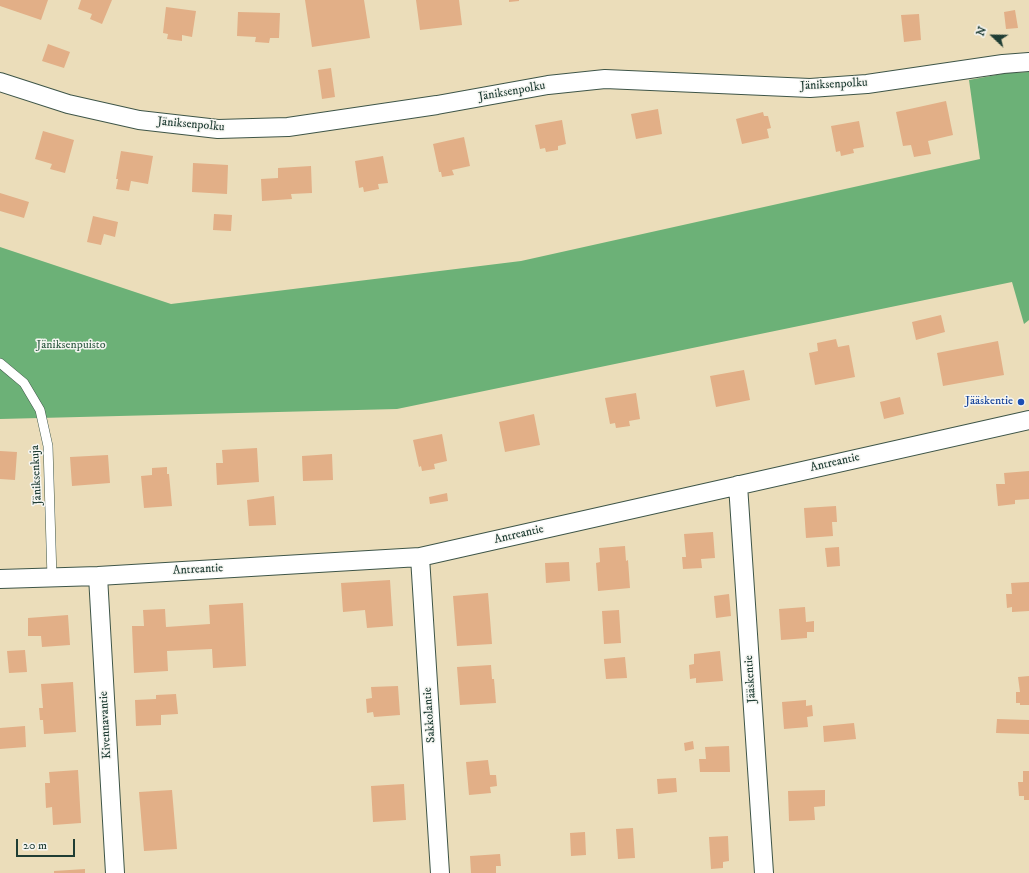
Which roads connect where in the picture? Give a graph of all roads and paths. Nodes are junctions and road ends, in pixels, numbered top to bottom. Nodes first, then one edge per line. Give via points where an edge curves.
1 (1029, 62) edge
2 (0, 82) edge
3 (0, 363) edge
4 (1029, 420) edge
5 (738, 485) junction
6 (420, 557) junction
7 (98, 576) junction
8 (52, 578) junction
9 (0, 579) edge
10 (115, 873) edge
11 (440, 873) edge
12 (764, 873) edge

1 - 2 street, Jäniksenpolku via 867,84 810,88 605,79 548,85 288,128 218,129 139,120 68,104
3 - 8 lane, Jäniksenkuja via 24,383 40,410 48,446
4 - 5 street, Antreantie
5 - 6 street, Antreantie
5 - 12 street, Jääskentie
6 - 7 street, Antreantie
6 - 11 street, Sakkolantie
7 - 8 street, Antreantie
7 - 10 street, Kivennavantie
8 - 9 street, Antreantie

